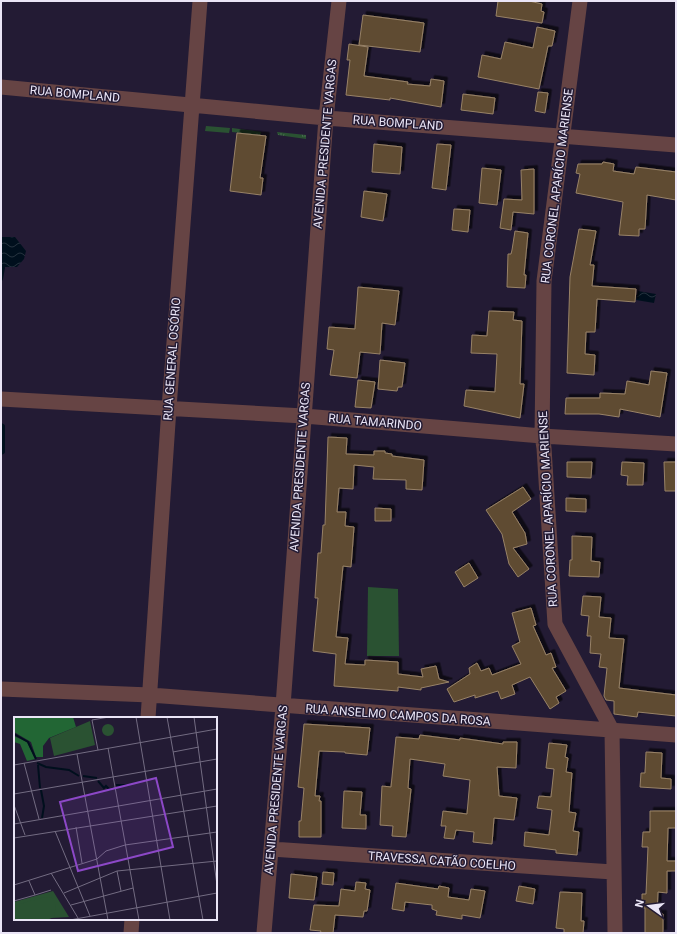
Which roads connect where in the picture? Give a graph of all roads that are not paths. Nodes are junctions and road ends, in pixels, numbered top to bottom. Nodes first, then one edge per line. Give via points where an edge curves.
1 (200, 1) edge
2 (339, 1) edge
3 (580, 1) edge
4 (1, 88) edge
5 (191, 105) junction
6 (326, 118) junction
7 (562, 135) junction
8 (676, 145) edge
9 (1, 399) edge
10 (169, 408) junction
11 (304, 416) junction
12 (542, 436) junction
13 (676, 444) edge
14 (1, 689) edge
15 (150, 694) junction
16 (283, 706) junction
17 (148, 717) edge
18 (612, 730) junction
19 (676, 735) edge
20 (271, 849) junction
21 (613, 872) junction
22 (132, 920) edge
23 (131, 933) edge
24 (264, 933) edge
25 (615, 933) edge

1 - 5 street, RUA GENERAL OSÓRIO
2 - 6 street, AVENIDA PRESIDENTE VARGAS
3 - 7 street, RUA CORONEL APARÍCIO MARIENSE
4 - 5 street, RUA BOMPLAND
5 - 6 street, RUA BOMPLAND
5 - 10 street, RUA GENERAL OSÓRIO
6 - 7 street, RUA BOMPLAND
6 - 11 street, AVENIDA PRESIDENTE VARGAS
7 - 8 street, RUA BOMPLAND
7 - 12 street, RUA CORONEL APARÍCIO MARIENSE via 544,281
9 - 10 street, RUA TAMARINDO
10 - 11 street, RUA TAMARINDO
10 - 15 street, RUA GENERAL OSÓRIO
11 - 12 street, RUA TAMARINDO
11 - 16 street, AVENIDA PRESIDENTE VARGAS
12 - 13 street, RUA TAMARINDO
12 - 18 street, RUA CORONEL APARÍCIO MARIENSE via 556,624
14 - 15 street, RUA ANSELMO CAMPOS DA ROSA
15 - 16 street, RUA ANSELMO CAMPOS DA ROSA
15 - 17 street, RUA GENERAL OSÓRIO
16 - 18 street, RUA ANSELMO CAMPOS DA ROSA
16 - 20 street, AVENIDA PRESIDENTE VARGAS
18 - 19 street, RUA ANSELMO CAMPOS DA ROSA
18 - 21 street, RUA CORONEL APARÍCIO MARIENSE
20 - 21 street, TRAVESSA CATÃO COELHO
20 - 24 street, AVENIDA PRESIDENTE VARGAS
21 - 25 street, RUA CORONEL APARÍCIO MARIENSE
22 - 23 street

